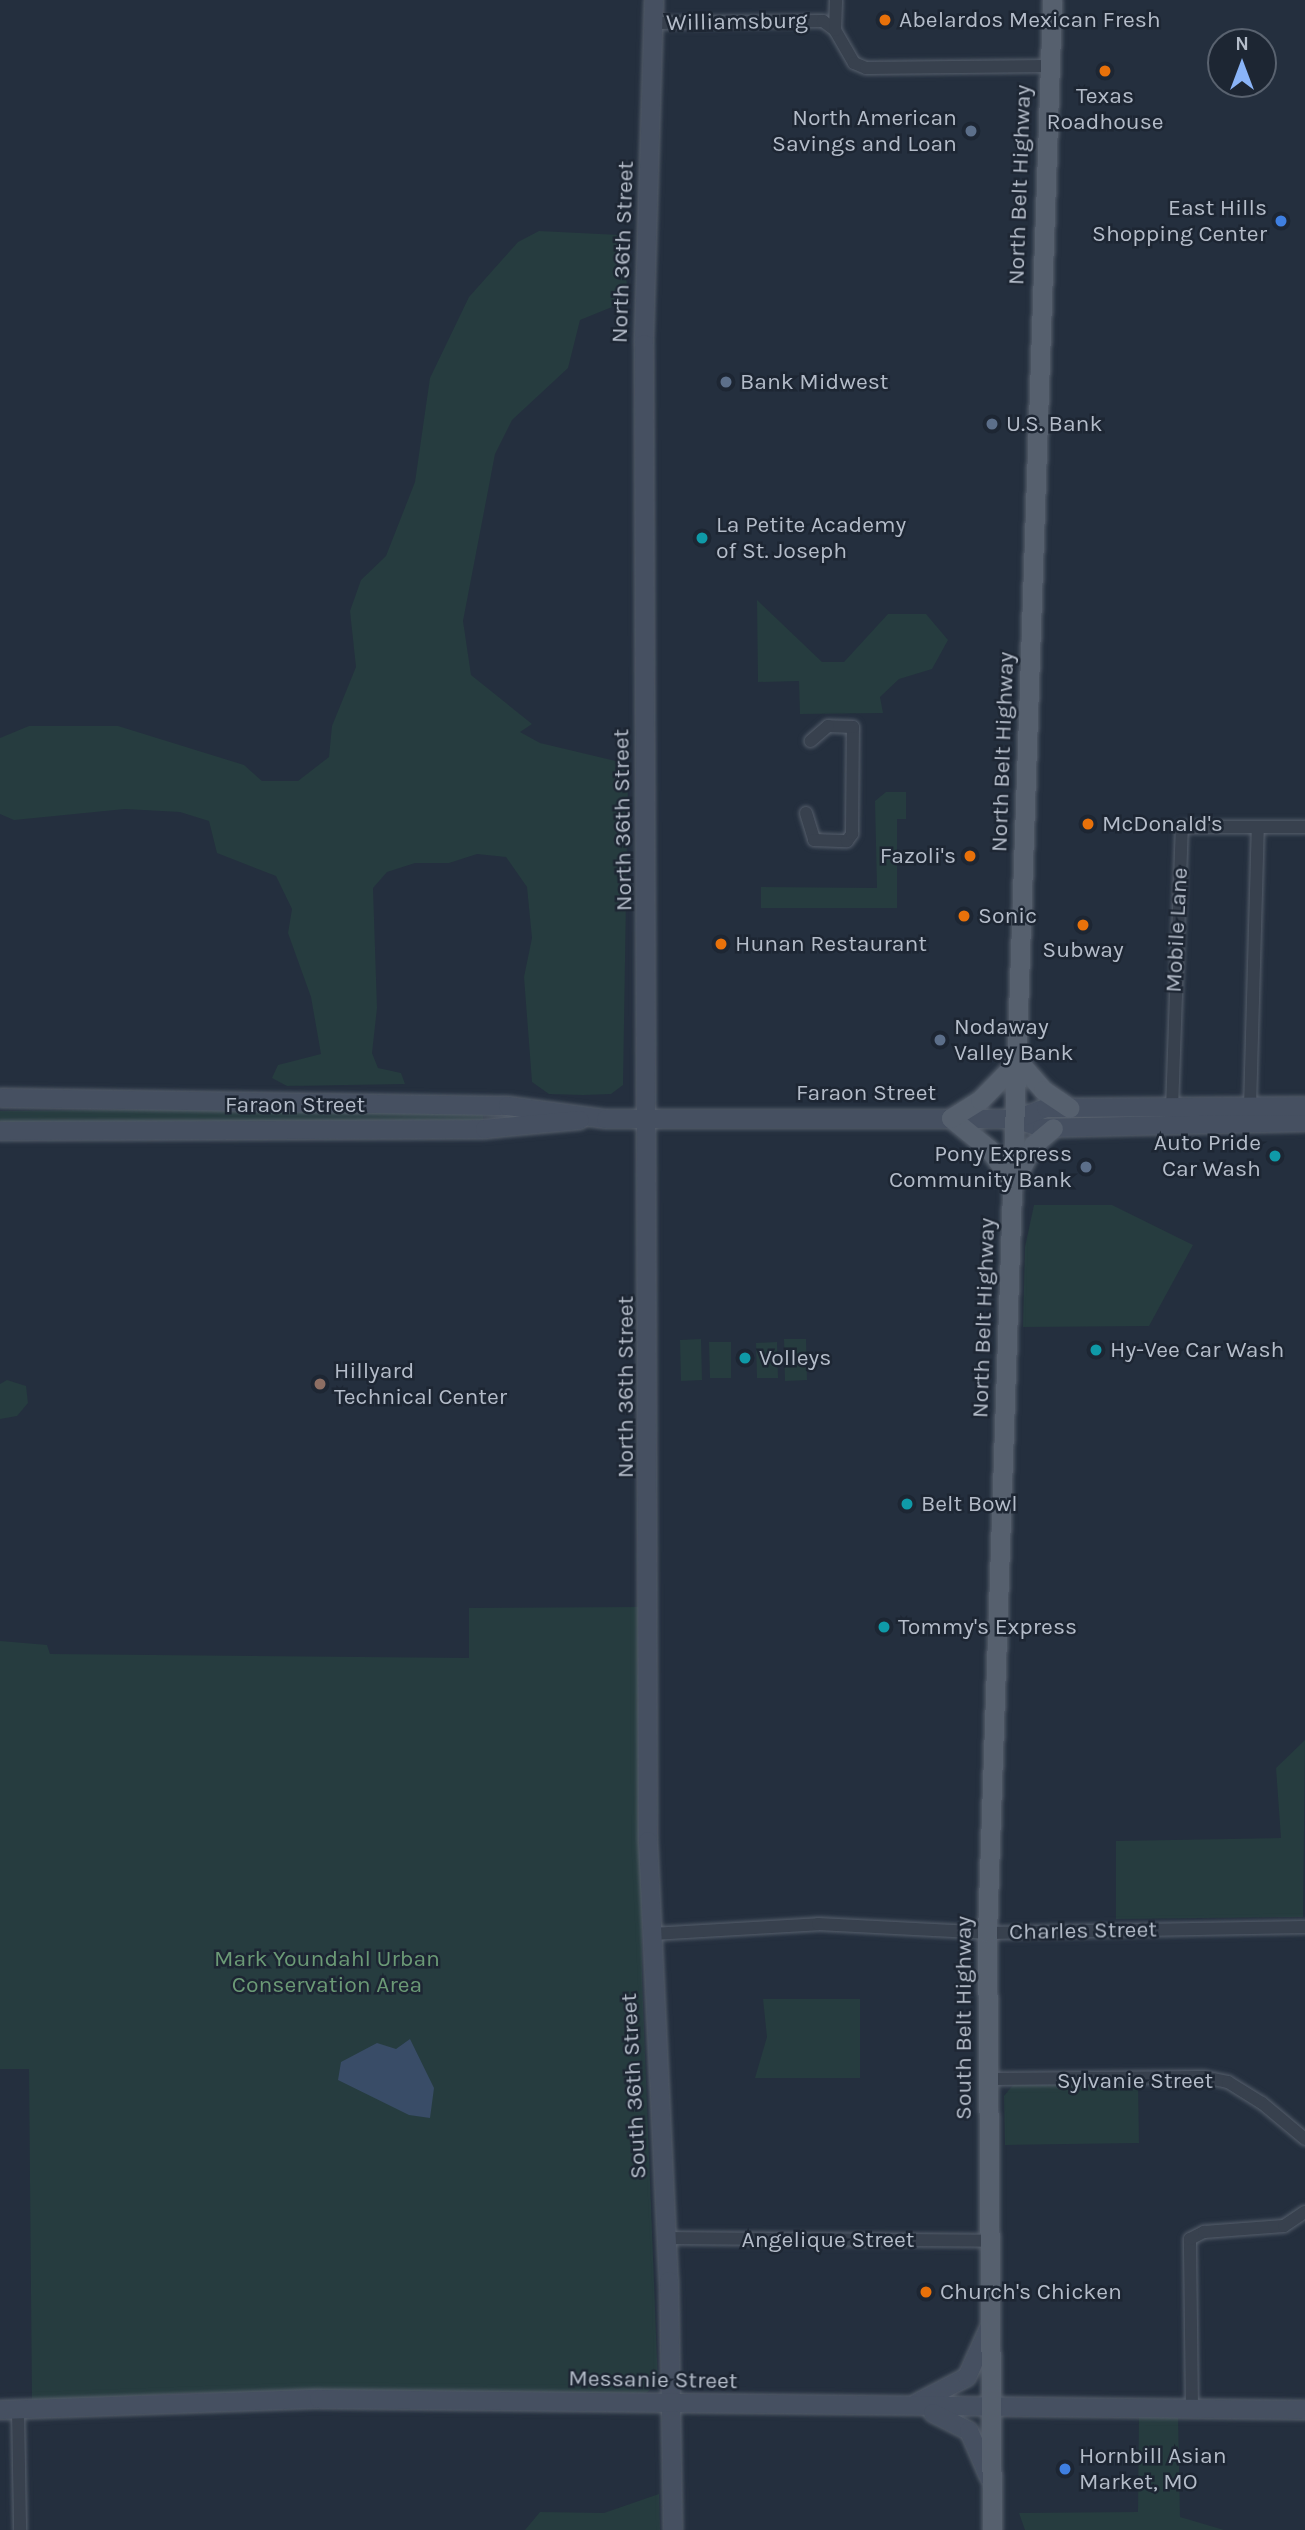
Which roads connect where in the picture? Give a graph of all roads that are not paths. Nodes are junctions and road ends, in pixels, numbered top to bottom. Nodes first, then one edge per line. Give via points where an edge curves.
1 (654, 0) edge
2 (836, 0) edge
3 (1052, 0) edge
4 (654, 23) junction
5 (835, 30) junction
6 (1049, 66) junction
7 (811, 741) dead end
8 (806, 813) dead end
9 (1305, 827) edge
10 (1258, 828) junction
11 (1018, 1060) junction
12 (0, 1098) edge
13 (1305, 1106) edge
14 (1250, 1107) junction
15 (1070, 1108) junction
16 (1172, 1109) junction
17 (590, 1118) junction
18 (650, 1118) junction
19 (951, 1118) junction
20 (1016, 1119) junction
21 (1305, 1122) edge
22 (1053, 1128) junction
23 (0, 1131) edge
24 (1014, 1183) junction
25 (1001, 1505) joint
26 (650, 1639) joint
27 (1305, 1927) edge
28 (987, 1933) junction
29 (652, 1934) junction
30 (989, 2079) junction
31 (1305, 2139) edge
32 (1305, 2212) edge
33 (667, 2238) junction
34 (990, 2241) junction
35 (990, 2324) junction
36 (671, 2403) junction
37 (902, 2408) junction
38 (991, 2408) junction
39 (9, 2410) edge
40 (1192, 2410) junction
41 (1305, 2410) edge
42 (992, 2487) junction
43 (20, 2530) edge
44 (673, 2530) edge
45 (992, 2530) edge

1 - 4 main road, North 36th Street
2 - 5 street
3 - 6 main road, North Belt Highway
4 - 5 street, Williamsburg via 823,21
4 - 18 main road, North 36th Street via 644,344
5 - 6 street, Williamsburg via 854,63 866,68
6 - 11 main road, North Belt Highway
7 - 8 street via 828,726 853,727 852,834 847,841 814,840
9 - 10 street, Mobile Lane
10 - 14 street
10 - 16 street, Mobile Lane via 1182,827
11 - 15 main road via 1043,1090
11 - 19 main road via 980,1100
11 - 20 main road, North Belt Highway
12 - 17 main road, Faraon Street via 508,1105
13 - 14 main road, Faraon Street
14 - 16 main road, Faraon Street
15 - 16 main road, Faraon Street
15 - 20 main road, Faraon Street via 1046,1108
17 - 18 main road, Faraon Street
17 - 23 main road, Faraon Street via 555,1127 485,1129
18 - 19 main road, Faraon Street
18 - 26 main road, North 36th Street
19 - 20 main road, Faraon Street
19 - 24 main road via 989,1149
20 - 22 main road, Faraon Street
20 - 24 main road, North Belt Highway
21 - 22 main road, Faraon Street
22 - 24 main road via 1034,1145
24 - 25 main road, North Belt Highway
25 - 28 main road, South Belt Highway
26 - 29 main road, South 36th Street
27 - 28 street, Charles Street
28 - 29 street, Charles Street via 818,1924
28 - 30 main road, South Belt Highway
29 - 33 main road, South 36th Street
30 - 31 street, Sylvanie Street via 1204,2077 1227,2082 1262,2103
30 - 34 main road, South Belt Highway
32 - 40 street via 1284,2226 1204,2232 1190,2239
33 - 34 street, Angelique Street
33 - 36 main road, South 36th Street
34 - 35 main road, South Belt Highway
35 - 37 main road via 967,2378 945,2394
35 - 38 main road, South Belt Highway
36 - 37 main road, Messanie Street
36 - 39 main road, Messanie Street via 194,2400
36 - 44 main road, South 36th Street
37 - 38 main road, Messanie Street
37 - 42 main road via 941,2414 969,2431
38 - 40 main road, Messanie Street
38 - 42 main road, South Belt Highway
39 - 43 street
40 - 41 main road, Messanie Street
42 - 45 main road, South Belt Highway

